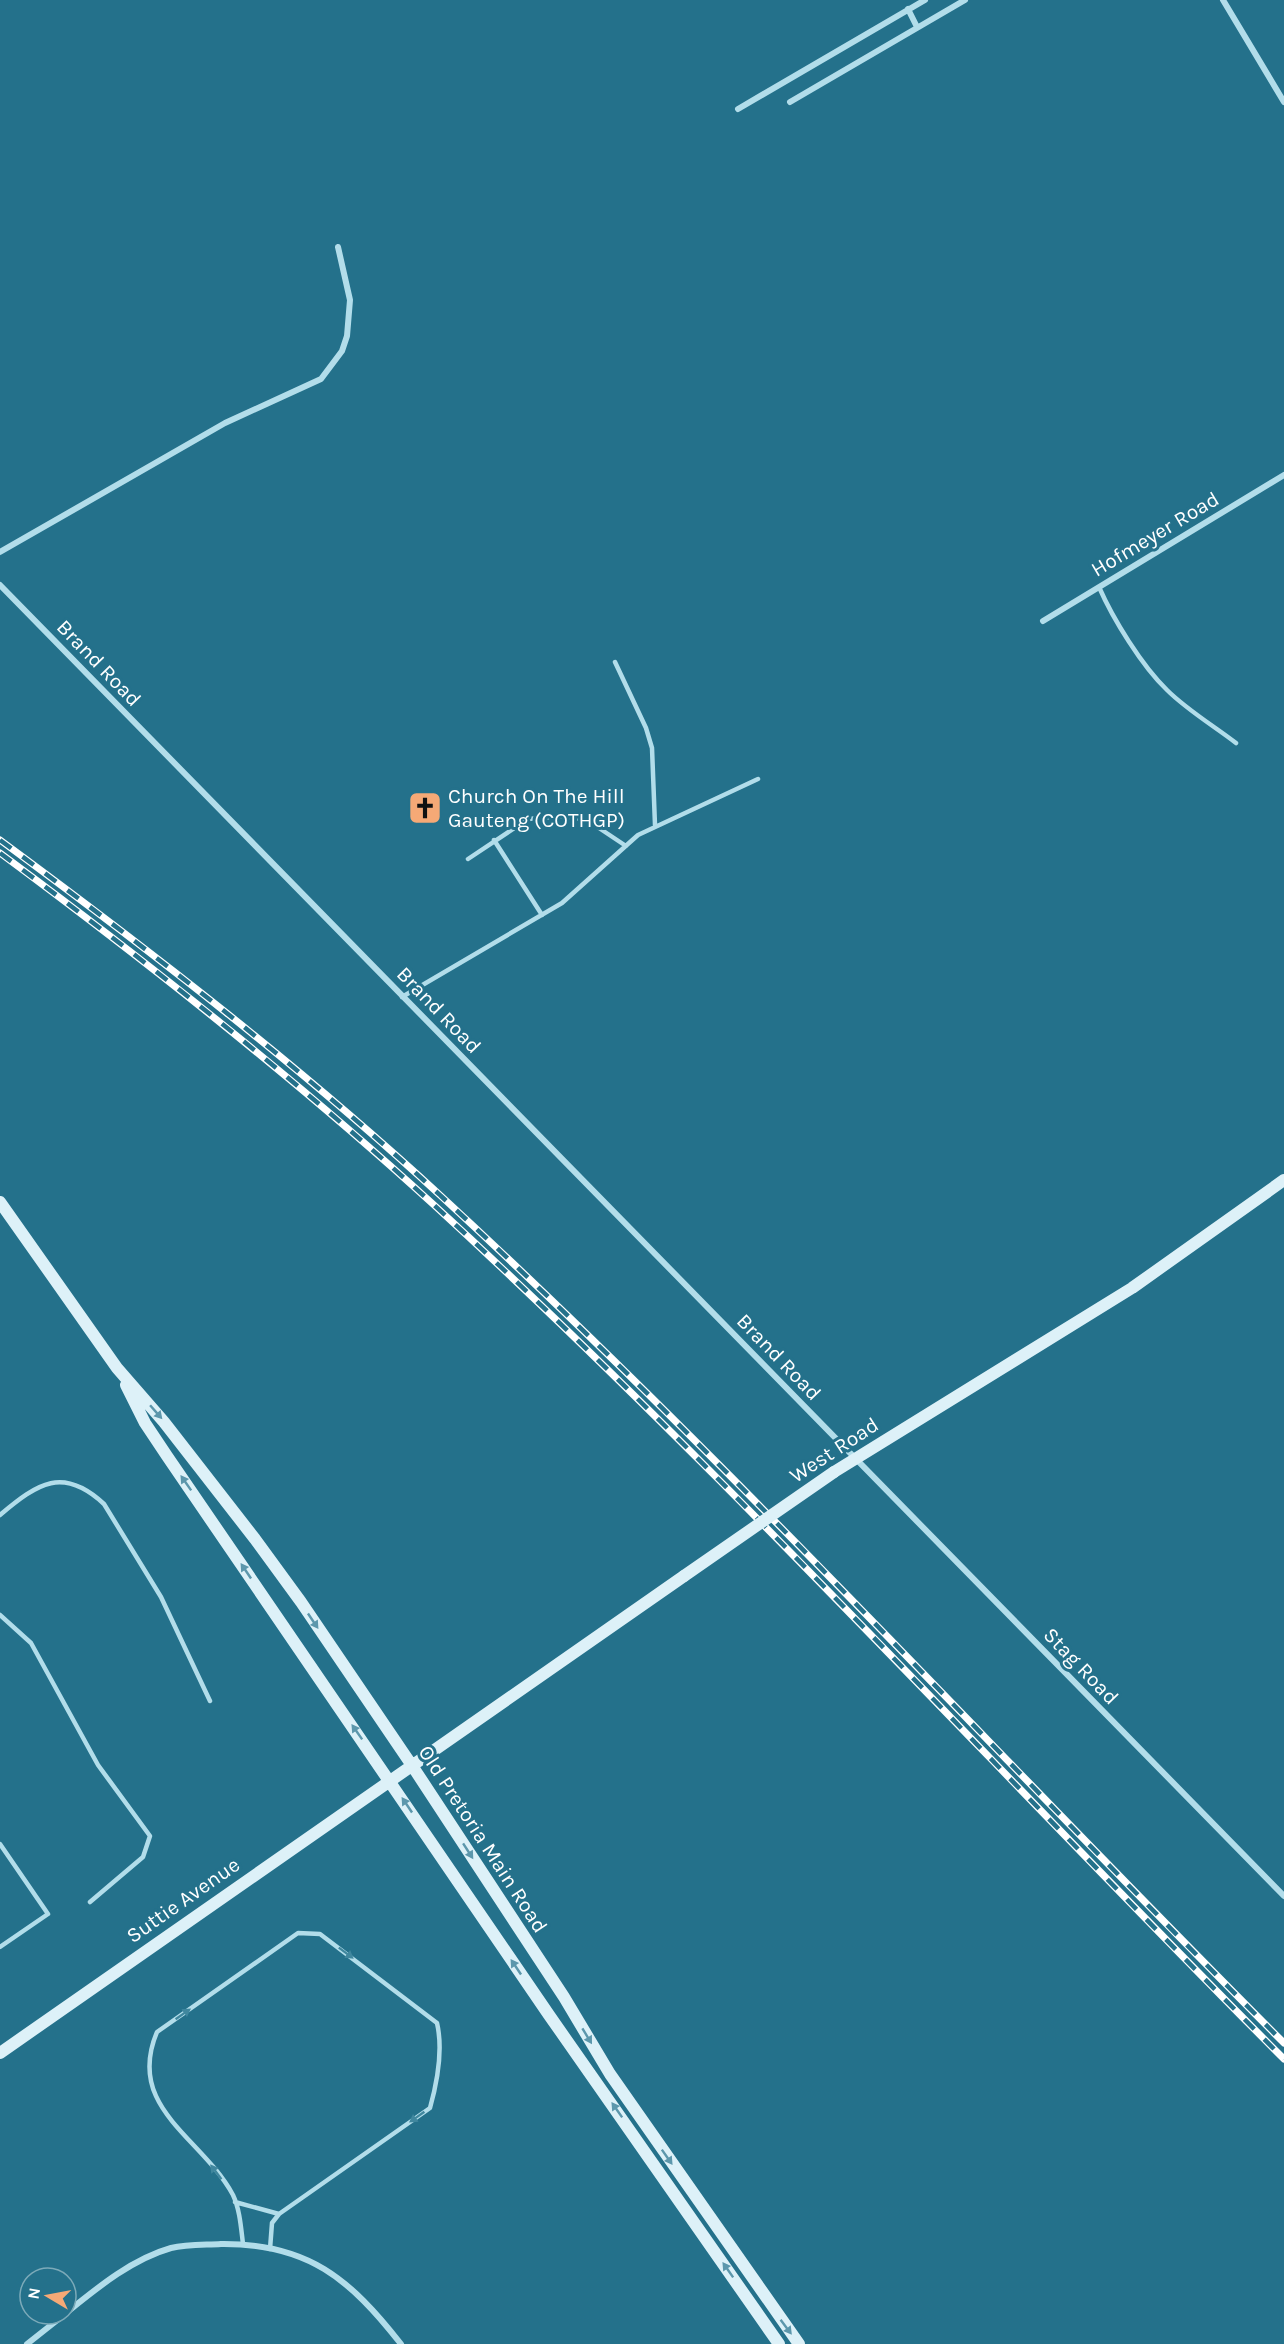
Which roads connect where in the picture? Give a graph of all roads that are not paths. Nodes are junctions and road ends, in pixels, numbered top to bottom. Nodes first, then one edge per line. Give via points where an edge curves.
1 (924, 0) edge
2 (965, 0) edge
3 (1223, 0) edge
4 (909, 9) junction
5 (917, 27) junction
6 (790, 102) dead end
7 (1284, 102) edge
8 (738, 109) dead end
9 (338, 247) dead end
10 (1284, 475) edge
11 (0, 552) edge
12 (0, 585) edge
13 (1099, 587) junction
14 (1043, 621) dead end
15 (615, 662) dead end
16 (1236, 743) dead end
17 (758, 779) dead end
18 (655, 825) junction
19 (494, 840) junction
20 (626, 846) junction
21 (468, 859) dead end
22 (542, 915) junction
23 (402, 997) junction
24 (1284, 1180) edge
25 (0, 1202) edge
26 (117, 1368) junction
27 (854, 1458) junction
28 (0, 1515) edge
29 (0, 1615) edge
30 (210, 1701) dead end
31 (413, 1767) junction
32 (390, 1780) junction
33 (0, 1844) edge
34 (1284, 1896) edge
35 (90, 1902) dead end
36 (0, 1947) edge
37 (0, 2053) edge
38 (236, 2202) junction
39 (279, 2214) junction
40 (243, 2244) junction
41 (270, 2249) junction
42 (78, 2303) edge
43 (50, 2326) edge
44 (27, 2344) edge
45 (401, 2344) edge
46 (779, 2344) edge
47 (799, 2344) edge

1 - 4 street
2 - 5 street
3 - 7 street
4 - 5 street
4 - 8 street
5 - 6 street
9 - 11 street via 350,300 347,336 342,351 321,379 225,423
10 - 13 street, Hofmeyer Road
12 - 23 street, Brand Road
13 - 14 street, Hofmeyer Road
13 - 16 lane via 1132,645 1166,690
15 - 18 lane via 651,748
17 - 18 lane
18 - 20 lane
19 - 20 lane via 528,819 562,816 587,820
19 - 21 lane
19 - 22 lane
20 - 22 lane via 582,887
22 - 23 lane
23 - 27 street, Brand Road
24 - 27 main road, West Road via 1132,1288 986,1381
25 - 26 main road, Old Pretoria Main Road
26 -> 31 main road, Old Pretoria Main Road via 165,1422 255,1539
32 -> 26 main road, Old Pretoria Main Road via 145,1423
27 - 31 main road, West Road, bridge
27 - 34 street, Stag Road
28 - 30 lane via 35,1490 55,1482 73,1483 91,1492 104,1504 161,1597
29 - 35 lane via 31,1643 98,1765 150,1836 144,1857
31 - 32 main road, Suttie Avenue
31 -> 47 main road, Old Pretoria Main Road via 610,2074
32 - 37 main road, Suttie Avenue
46 -> 32 main road, Old Pretoria Main Road
33 - 36 lane via 48,1914
38 - 39 lane
38 -> 39 lane via 201,2152 159,2106 149,2068 150,2050 158,2032 298,1933 320,1934 437,2023 435,2092 430,2108
38 - 40 lane
39 - 41 lane via 272,2223
40 - 41 street
40 - 42 street via 172,2248 143,2260
41 - 45 street via 311,2260 341,2278
43 - 44 street

